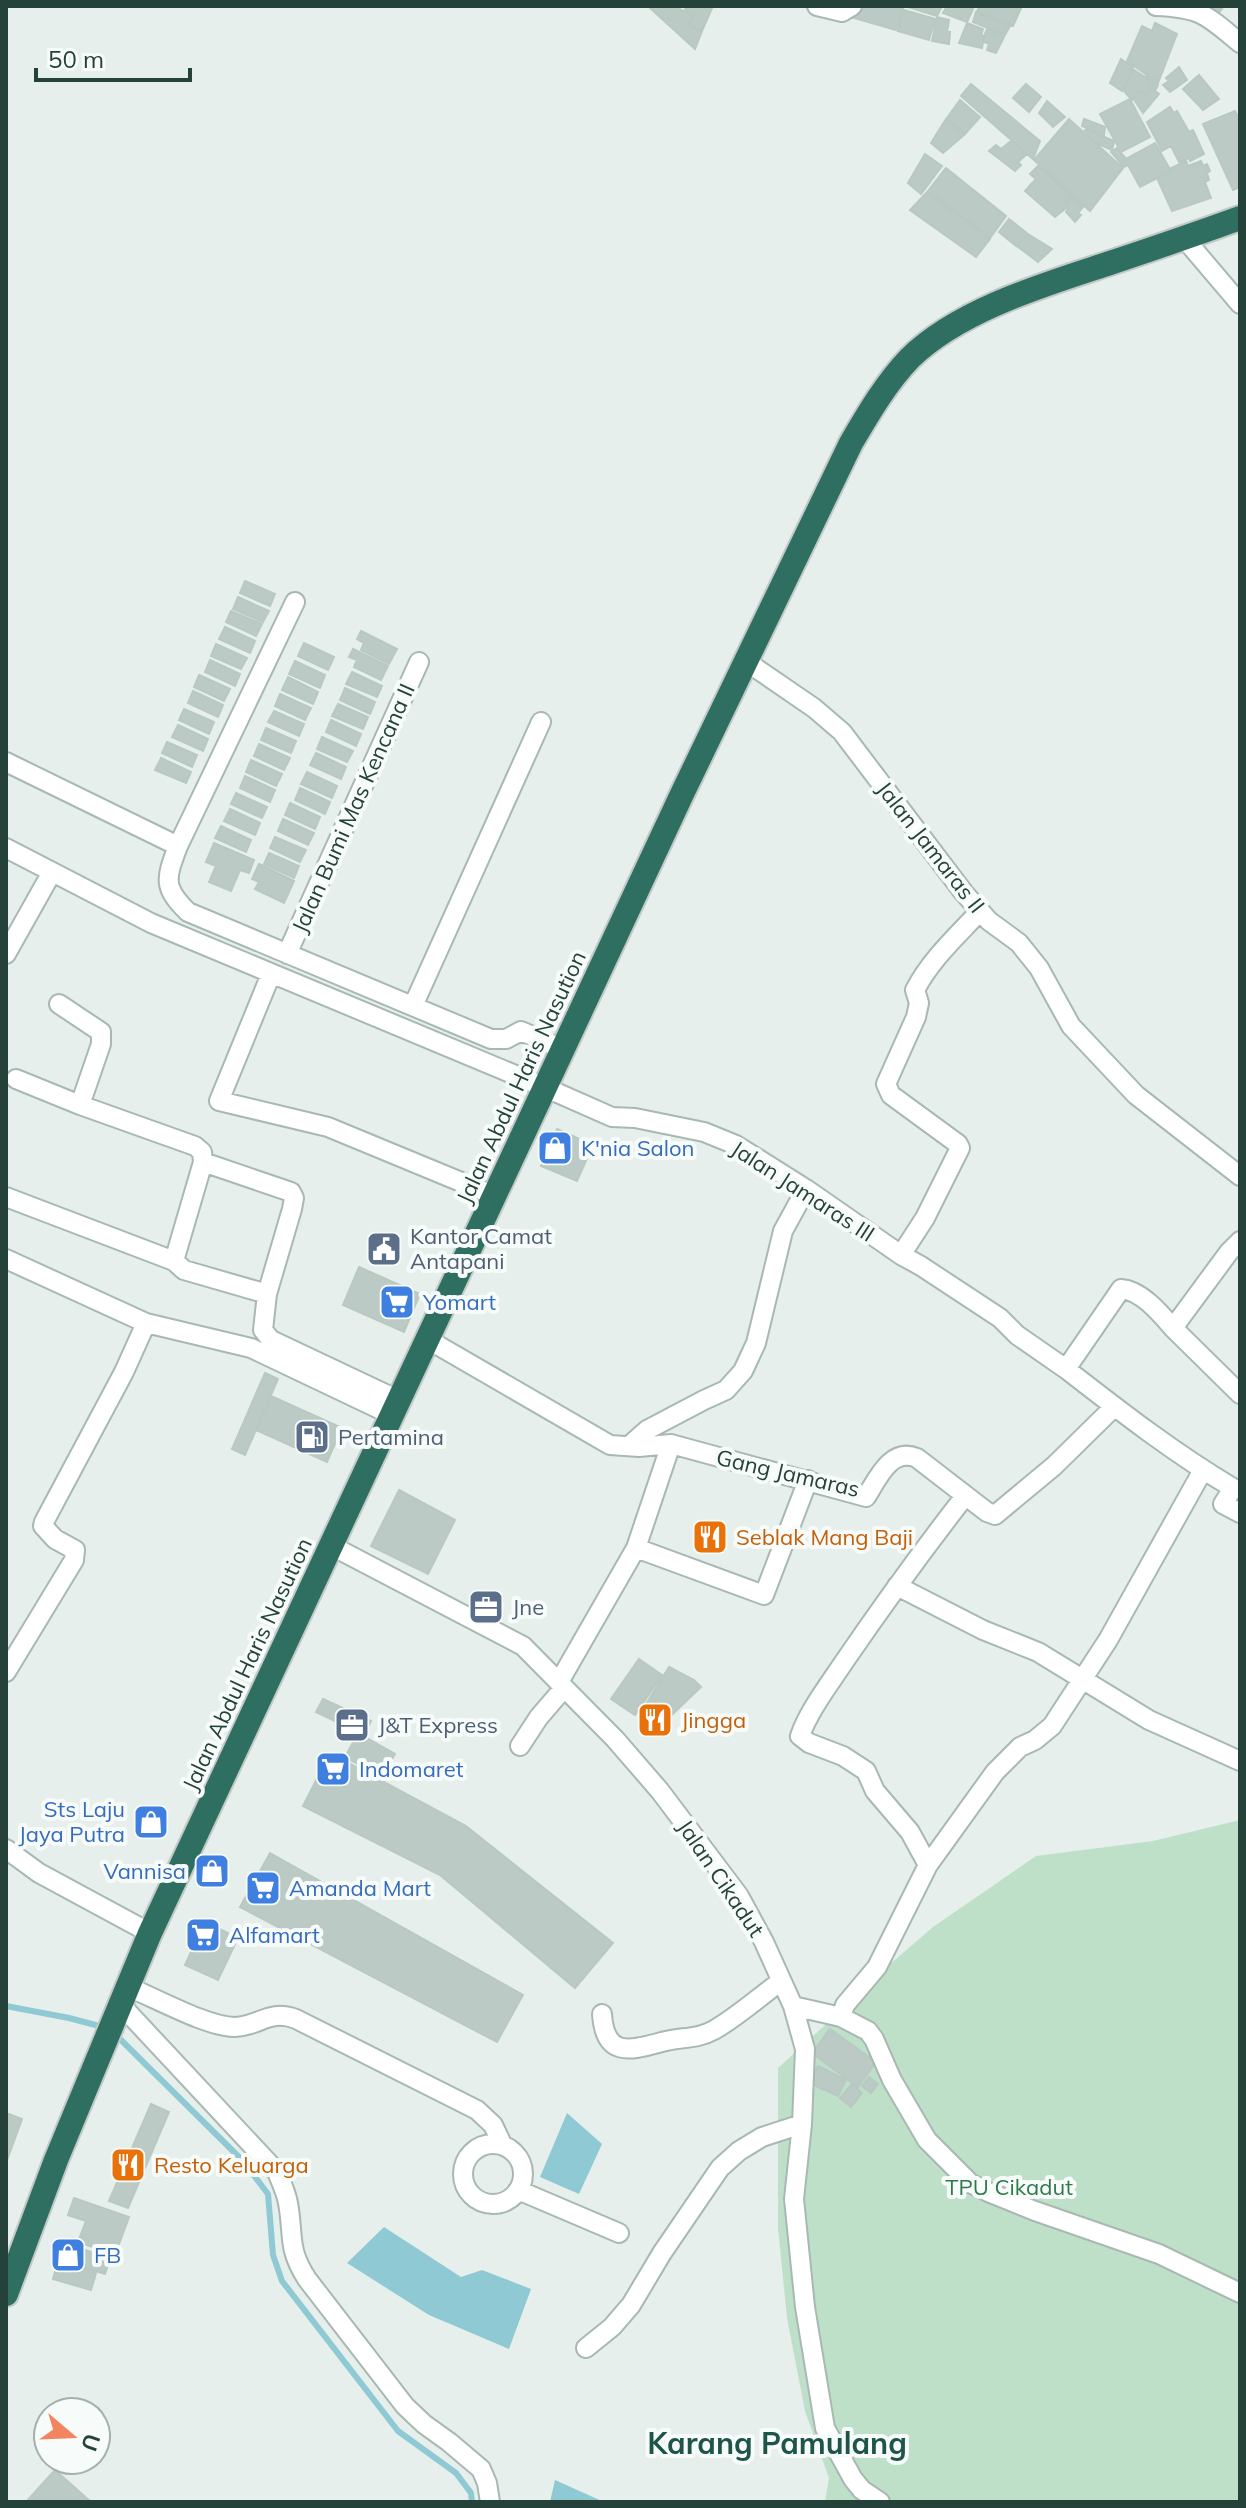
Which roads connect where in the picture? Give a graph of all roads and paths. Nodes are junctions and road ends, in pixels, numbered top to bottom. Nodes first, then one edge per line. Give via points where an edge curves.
1 (817, 6) edge
2 (852, 6) edge
3 (1156, 6) edge
4 (1184, 7) edge
5 (1240, 43) edge
6 (1240, 218) edge
7 (1184, 238) junction
8 (1240, 304) edge
9 (295, 602) dead end
10 (419, 662) dead end
11 (747, 662) junction
12 (541, 722) dead end
13 (6, 762) edge
14 (178, 846) junction
15 (6, 848) edge
16 (52, 872) junction
17 (980, 911) junction
18 (6, 954) edge
19 (287, 954) junction
20 (271, 974) junction
21 (59, 1004) dead end
22 (413, 1006) junction
23 (562, 1049) junction
24 (16, 1079) dead end
25 (544, 1087) junction
26 (80, 1105) junction
27 (203, 1162) junction
28 (1240, 1176) edge
29 (806, 1189) junction
30 (495, 1196) junction
31 (6, 1197) edge
32 (1240, 1241) edge
33 (901, 1255) junction
34 (6, 1259) edge
35 (174, 1261) junction
36 (267, 1294) junction
37 (146, 1323) junction
38 (1173, 1328) junction
39 (427, 1339) junction
40 (1066, 1369) junction
41 (1238, 1388) edge
42 (395, 1407) junction
43 (1114, 1407) junction
44 (671, 1444) junction
45 (629, 1446) junction
46 (1203, 1470) junction
47 (808, 1480) junction
48 (965, 1496) junction
49 (1240, 1513) edge
50 (330, 1545) junction
51 (636, 1548) junction
52 (897, 1586) junction
53 (6, 1672) edge
54 (1081, 1679) junction
55 (561, 1685) junction
56 (520, 1746) dead end
57 (1240, 1761) edge
58 (6, 1849) edge
59 (928, 1865) junction
60 (150, 1933) junction
61 (780, 1982) junction
62 (122, 2003) junction
63 (793, 2006) junction
64 (602, 2014) dead end
65 (841, 2017) junction
66 (802, 2124) junction
67 (502, 2144) junction
68 (518, 2190) junction
69 (619, 2233) dead end
70 (1240, 2293) edge
71 (6, 2294) edge
72 (586, 2348) dead end
73 (490, 2502) edge
74 (880, 2502) edge

1 - 2 street via 842,12
3 - 4 street
4 - 5 street via 1209,18
6 - 7 highway, Jalan Abdul Haris Nasution
7 - 8 street
7 - 11 highway, Jalan Abdul Haris Nasution via 1016,296 959,324 910,358 875,401 851,443
9 - 14 street
10 - 19 street, Jalan Bumi Mas Kencana II
11 - 17 street, Jalan Jamaras II via 842,732
11 - 23 highway, Jalan Abdul Haris Nasution
12 - 22 street
13 - 14 street
14 - 19 street via 168,872 171,896 188,912
15 - 16 street, Jalan Jamaras III
16 - 18 street
16 - 20 street, Jalan Jamaras III via 151,923
17 - 28 street, Jalan Jamaras II via 1019,943 1071,1026 1136,1095
17 - 33 street via 918,984 916,1017 886,1084 891,1095 960,1148
19 - 22 street
20 - 25 street, Jalan Jamaras III
20 - 30 street via 219,1101 328,1127
21 - 26 street via 101,1032
22 - 23 street via 491,1039 521,1031
23 - 25 highway, Jalan Abdul Haris Nasution
24 - 26 street
25 - 29 street, Jalan Jamaras III via 612,1117 704,1132 736,1145
25 - 30 highway, Jalan Abdul Haris Nasution
26 - 27 street via 195,1146
27 - 35 street
27 - 36 street via 291,1192 294,1198
29 - 33 street, Jalan Jamaras III
29 - 45 street via 783,1231 756,1343 743,1371 726,1390 647,1430
30 - 39 highway, Jalan Abdul Haris Nasution
31 - 35 street
32 - 38 street
33 - 40 street, Jalan Jamaras III via 1000,1318
34 - 37 street
35 - 36 street via 184,1270
36 - 42 street via 263,1330 271,1340
37 - 42 street via 251,1348
37 - 53 street via 44,1522 48,1533 75,1550 74,1560
38 - 40 street via 1131,1290 1121,1289
38 - 41 street
39 - 42 highway, Jalan Abdul Haris Nasution
39 - 45 street, Gang Jamaras via 610,1445
40 - 43 street
42 - 50 highway, Jalan Abdul Haris Nasution
43 - 46 street
43 - 48 street, Gang Jamaras via 995,1515
44 - 45 street, Gang Jamaras
44 - 47 street, Gang Jamaras
44 - 51 street
46 - 49 street via 1233,1488 1223,1504
46 - 54 street
47 - 48 street, Gang Jamaras via 866,1497 885,1468 908,1454
47 - 51 street via 764,1595
48 - 52 street
50 - 55 street, Jalan Cikadut via 523,1646
50 - 60 highway, Jalan Abdul Haris Nasution
51 - 55 street
52 - 54 street via 1038,1652
52 - 59 street via 800,1736 866,1771
54 - 57 street via 1149,1720
54 - 59 street via 1052,1726 995,1772
55 - 56 street
55 - 61 street, Jalan Cikadut via 681,1816 739,1896
58 - 60 street via 39,1873
59 - 65 street via 877,1967
60 - 62 highway, Jalan Abdul Haris Nasution
61 - 63 street, Jalan Cikadut
61 - 64 street via 697,2038 641,2049 626,2051 615,2045 603,2030
62 - 67 street via 235,2027 283,2014 477,2110 493,2125
62 - 71 highway, Jalan Abdul Haris Nasution
62 - 73 street via 277,2172 287,2199 296,2261 307,2279 405,2406 481,2469
63 - 65 street
63 - 66 street, Jalan Cikadut via 805,2049
65 - 70 street via 868,2031 927,2140 970,2183 1159,2254
66 - 72 street via 762,2137 720,2168 631,2305
66 - 74 street, Jalan Cikadut via 794,2199 825,2428 853,2479
67 - 68 street via 522,2163
67 - 68 street via 480,2146 471,2153 465,2162 465,2184 479,2201 490,2204 511,2198
68 - 69 street

